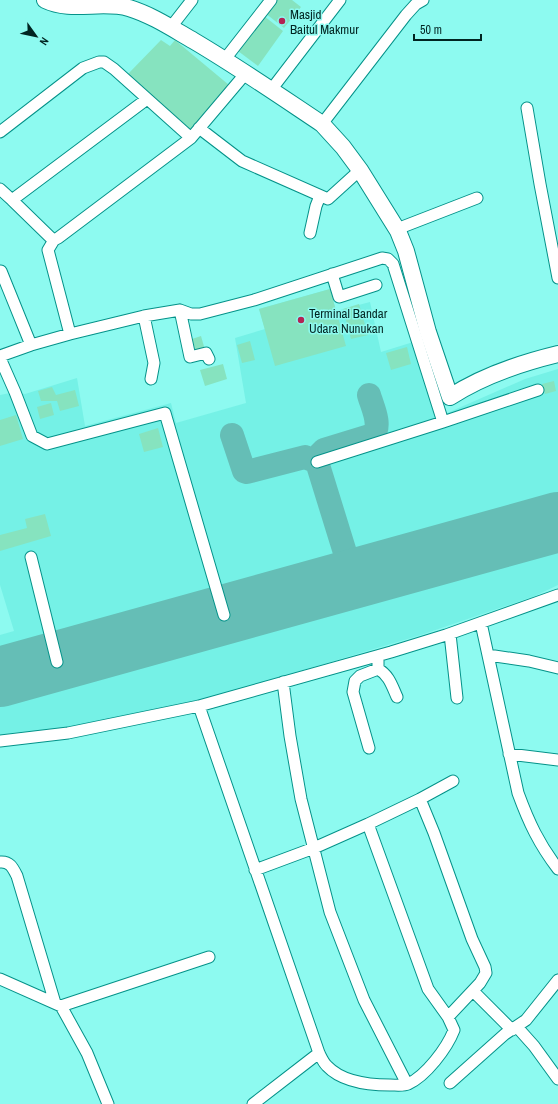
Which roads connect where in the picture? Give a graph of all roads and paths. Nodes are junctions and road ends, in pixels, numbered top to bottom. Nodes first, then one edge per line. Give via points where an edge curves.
1 (45, 0) edge
2 (192, 0) edge
3 (271, 0) edge
4 (340, 0) edge
5 (423, 0) edge
6 (171, 28) junction
7 (225, 59) junction
8 (246, 73) junction
9 (271, 90) junction
10 (147, 99) junction
11 (528, 108) dead end
12 (322, 124) junction
13 (200, 128) junction
14 (0, 132) edge
15 (191, 138) junction
16 (360, 170) junction
17 (0, 189) edge
18 (320, 196) junction
19 (477, 198) dead end
20 (12, 200) junction
21 (397, 229) junction
22 (310, 233) dead end
23 (54, 240) junction
24 (1, 271) dead end
25 (332, 274) junction
26 (558, 278) edge
27 (376, 285) dead end
28 (180, 310) junction
29 (144, 316) junction
30 (70, 334) junction
31 (422, 334) junction
32 (31, 345) junction
33 (558, 354) edge
34 (0, 357) edge
35 (209, 359) dead end
36 (558, 364) edge
37 (151, 379) dead end
38 (538, 390) dead end
39 (450, 397) junction
40 (443, 422) junction
41 (317, 462) dead end
42 (31, 557) dead end
43 (558, 595) edge
44 (224, 615) dead end
45 (481, 624) junction
46 (450, 634) junction
47 (488, 655) junction
48 (378, 656) junction
49 (57, 662) dead end
50 (558, 668) edge
51 (378, 669) junction
52 (283, 682) junction
53 (397, 697) dead end
54 (457, 698) dead end
55 (199, 706) junction
56 (0, 741) edge
57 (369, 748) dead end
58 (509, 754) junction
59 (558, 760) edge
60 (453, 781) dead end
61 (420, 799) junction
62 (368, 824) junction
63 (314, 848) junction
64 (0, 862) edge
65 (558, 869) edge
66 (255, 870) junction
67 (209, 956) dead end
68 (0, 979) edge
69 (558, 980) edge
70 (473, 991) junction
71 (58, 1005) junction
72 (448, 1017) junction
73 (515, 1029) junction
74 (319, 1053) junction
75 (558, 1079) edge
76 (450, 1083) dead end
77 (407, 1084) junction
78 (108, 1104) edge
79 (253, 1104) edge

1 - 6 highway via 65,6 116,5 148,15
2 - 6 street
3 - 7 street
4 - 9 street
5 - 12 street via 406,15
6 - 7 highway
7 - 8 highway
8 - 9 highway
8 - 13 street
9 - 12 highway
10 - 14 street via 114,69 104,62 99,62 83,68
10 - 15 street
10 - 20 street
11 - 26 street
12 - 16 highway
13 - 15 street
13 - 18 street via 242,161
15 - 23 street
16 - 18 street via 328,199
16 - 21 highway
17 - 20 street
18 - 22 street
19 - 21 street
20 - 23 street
21 - 31 highway via 406,251
23 - 30 street via 48,250
24 - 32 street
25 - 27 street via 339,297
25 - 28 street via 254,300 200,314
25 - 31 street via 382,258 388,259 393,264
28 - 29 street
28 - 35 street via 190,357 206,353
29 - 30 street
29 - 37 street via 154,363
30 - 32 street
31 - 39 highway
31 - 40 street
32 - 34 street
33 - 39 highway via 523,363 476,382
34 - 44 street via 32,436 47,444 165,413
36 - 39 highway via 516,376 458,400
38 - 40 street
40 - 41 street
42 - 49 street
43 - 45 street
45 - 46 street
45 - 47 street
46 - 48 street
46 - 54 street
47 - 50 street
47 - 58 street
48 - 51 street
48 - 52 street
51 - 53 street via 389,678
51 - 57 street via 360,676 355,681 353,692
52 - 55 street
52 - 63 street via 301,799
55 - 56 street via 68,733
55 - 66 street
58 - 59 street
58 - 65 street via 518,793 528,820
60 - 61 street
61 - 62 street
61 - 70 street via 472,939 485,967 486,973
62 - 63 street
62 - 72 street via 428,989
63 - 66 street
63 - 77 street via 330,912 364,1000
64 - 71 street via 9,863 17,876
66 - 74 street
67 - 71 street
68 - 71 street
69 - 73 street via 534,1011
70 - 72 street
70 - 73 street
71 - 78 street via 87,1053
72 - 77 street via 454,1030 451,1036 434,1061 419,1077
73 - 75 street via 534,1046
73 - 76 street
74 - 77 street via 331,1070 346,1078 372,1085
74 - 79 street

